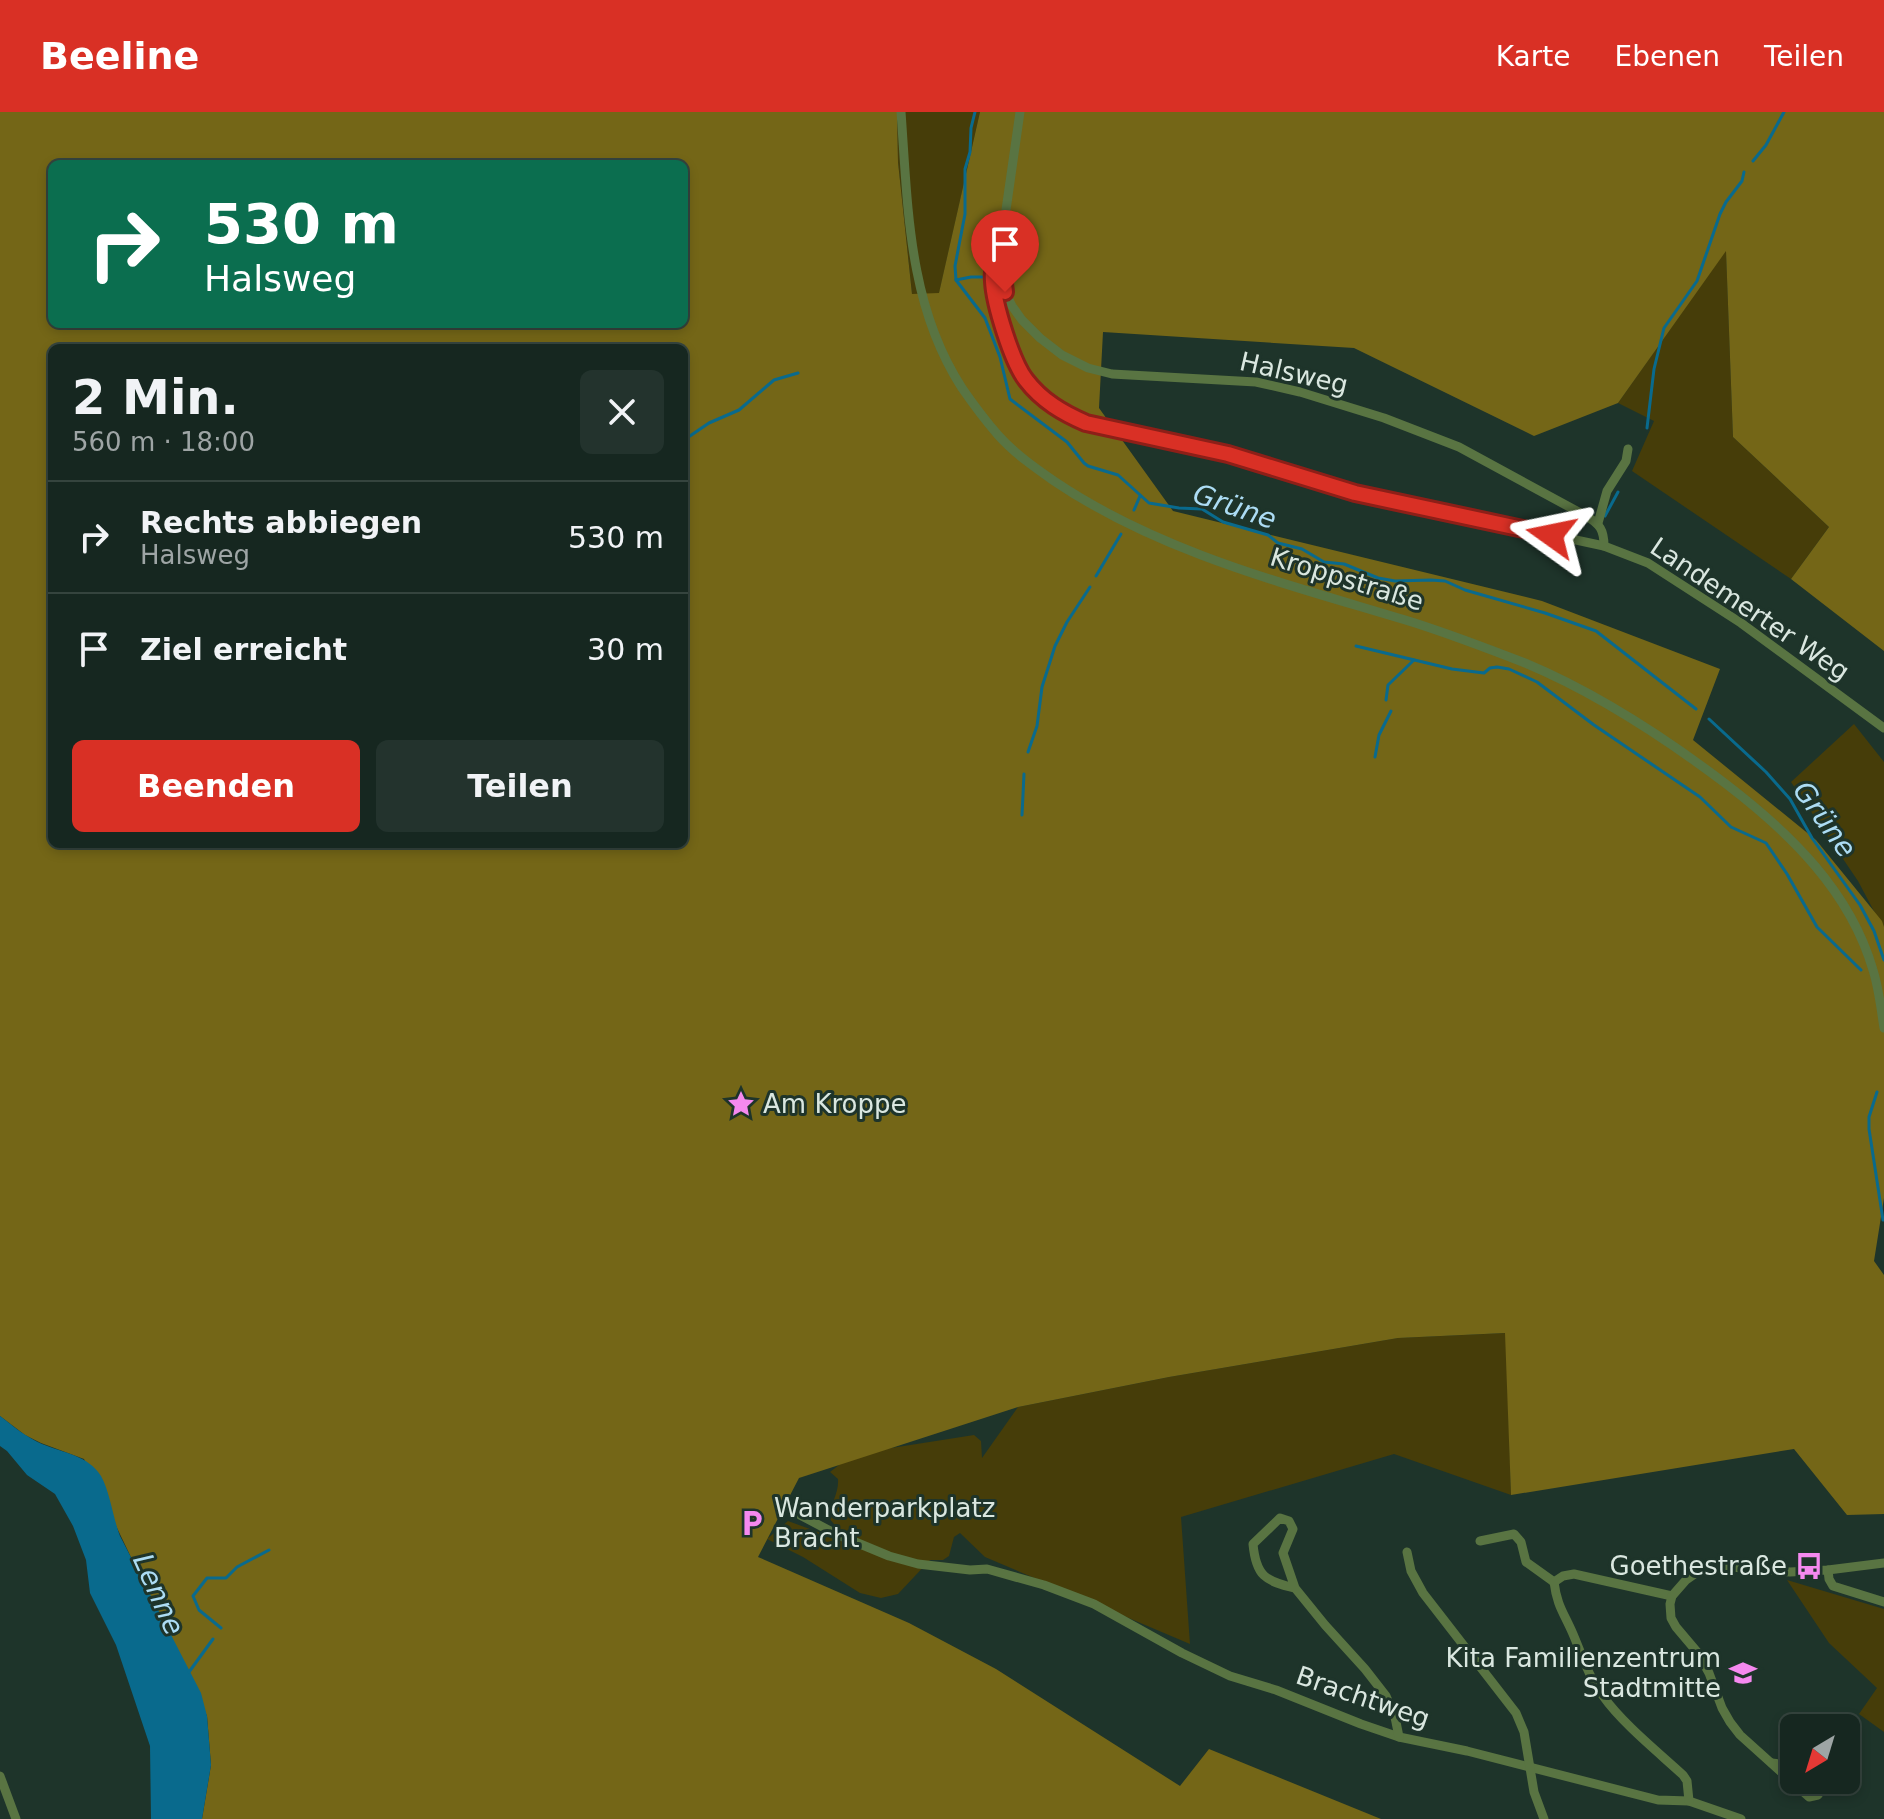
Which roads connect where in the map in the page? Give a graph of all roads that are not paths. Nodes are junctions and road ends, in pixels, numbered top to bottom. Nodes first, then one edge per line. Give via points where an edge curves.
1 (901, 112) edge
2 (1020, 112) edge
3 (997, 250) junction
4 (1628, 449) dead end
5 (1598, 523) junction
6 (1604, 546) junction
7 (1884, 728) edge
8 (1884, 1028) edge
9 (800, 1515) dead end
10 (1480, 1541) dead end
11 (1407, 1552) dead end
12 (1884, 1563) edge
13 (1828, 1570) junction
14 (1554, 1582) junction
15 (1295, 1588) junction
16 (1672, 1596) junction
17 (1884, 1602) edge
18 (1399, 1737) junction
19 (1772, 1763) junction
20 (1780, 1764) edge
21 (1528, 1766) junction
22 (1780, 1770) edge
23 (0, 1776) edge
24 (1689, 1801) junction
25 (16, 1819) edge
26 (1544, 1819) edge
27 (1741, 1819) edge

1 - 8 street, Kroppstraße via 910,236 925,309 962,388 998,436 1079,498 1141,530 1277,582 1419,624 1526,664 1612,706 1682,752 1776,824 1824,875 1862,939
2 - 3 street, Landemerter Weg
3 - 5 street, Halsweg via 1005,292 1022,320 1062,355 1088,368 1256,382 1300,392 1459,447
3 - 6 street, Landemerter Weg via 993,284 1009,346 1025,379 1065,414 1228,454 1355,493
4 - 5 street
5 - 6 street
6 - 7 street, Landemerter Weg via 1648,563 1728,615
9 - 18 street, Brachtweg via 889,1556 942,1568 987,1569 1044,1585 1094,1604 1230,1676
10 - 14 street via 1514,1534 1526,1562
11 - 21 street via 1423,1593 1516,1713
12 - 13 street
13 - 16 street via 1713,1568 1696,1573
13 - 17 street via 1833,1586
14 - 16 street via 1574,1574
14 - 24 street via 1557,1603 1591,1677 1616,1711 1683,1775
15 - 15 street via 1267,1580 1254,1560 1253,1544 1280,1518 1293,1529 1283,1553
15 - 18 street via 1386,1696
16 - 19 street via 1671,1618 1698,1653 1730,1722
18 - 21 street, Brachtweg
19 - 20 street
19 - 22 street
21 - 24 street, Brachtweg via 1658,1800
21 - 26 street
23 - 25 street
24 - 27 street, Brachtweg

